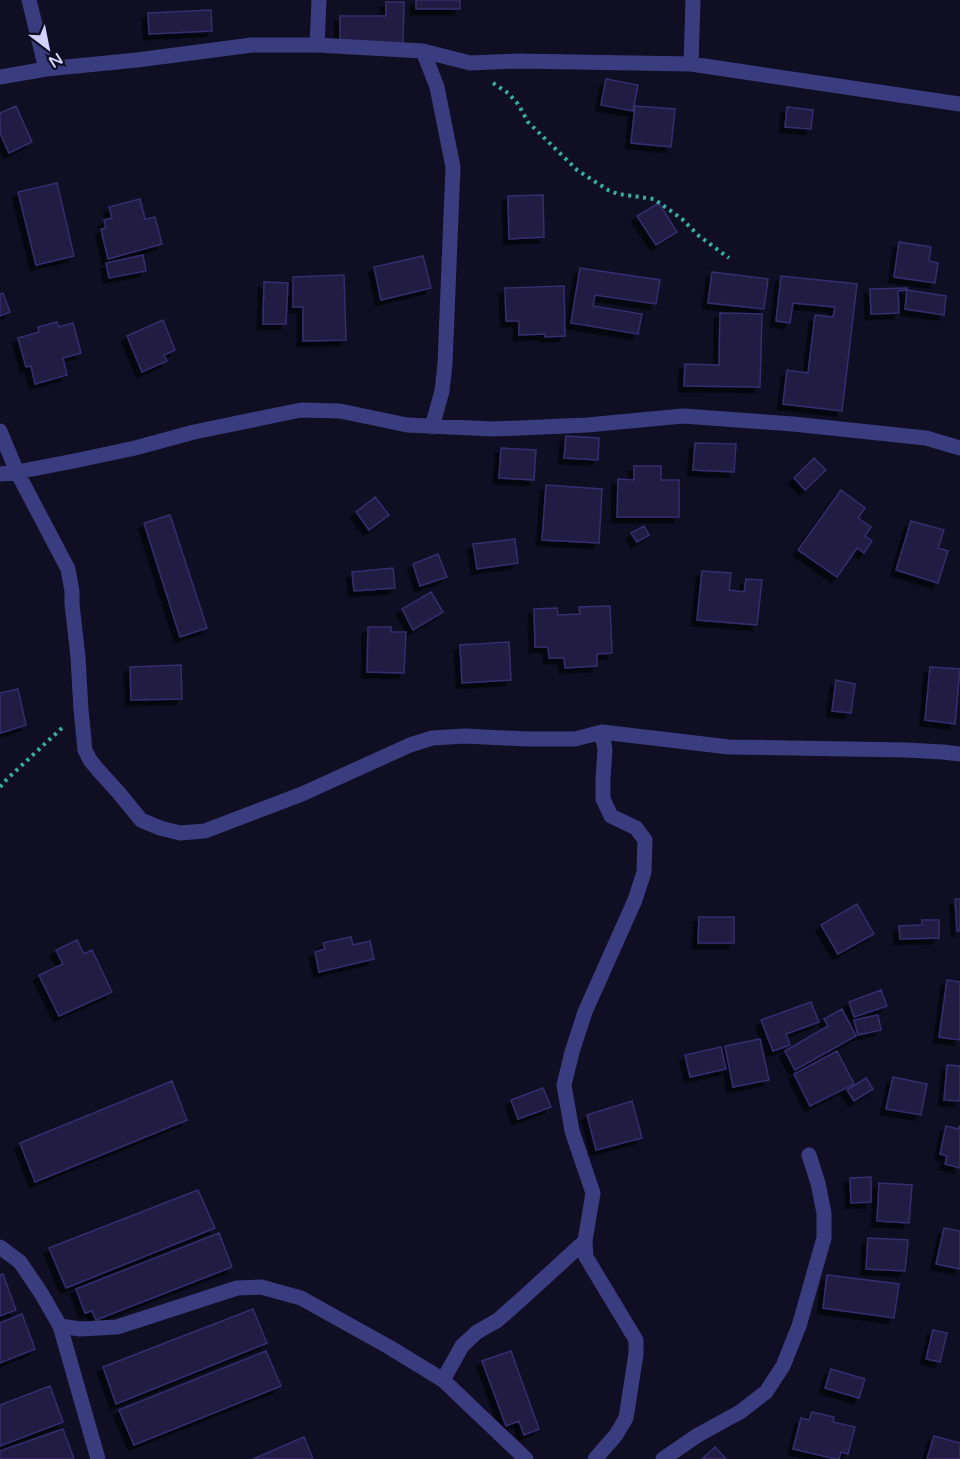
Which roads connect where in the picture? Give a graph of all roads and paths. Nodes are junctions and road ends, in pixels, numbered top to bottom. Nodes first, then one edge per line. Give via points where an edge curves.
1 (29, 0) edge
2 (319, 0) edge
3 (693, 0) edge
4 (317, 45) junction
5 (423, 51) junction
6 (470, 63) junction
7 (690, 64) junction
8 (46, 69) junction
9 (0, 77) edge
10 (960, 104) edge
11 (729, 258) dead end
12 (432, 427) junction
13 (0, 431) edge
14 (960, 448) edge
15 (17, 472) junction
16 (0, 474) edge
17 (81, 710) junction
18 (602, 732) junction
19 (960, 754) edge
20 (0, 787) edge
21 (809, 1155) dead end
22 (585, 1241) junction
23 (0, 1247) edge
24 (60, 1326) junction
25 (443, 1380) junction
26 (98, 1459) edge
27 (526, 1459) edge
28 (595, 1459) edge
29 (663, 1459) edge

1 - 8 street
2 - 4 street
3 - 7 street
4 - 5 street
4 - 8 street via 252,45
5 - 6 street
5 - 12 street via 437,87 453,167 445,364
6 - 7 street
6 - 11 path via 508,93 528,122 577,170 618,194 654,199
7 - 10 street
8 - 9 street
12 - 14 street via 586,425 683,416 926,438
12 - 15 street via 340,411 301,410
13 - 15 street
15 - 16 street
15 - 17 street via 68,569
17 - 18 street via 90,760 141,820 180,833 205,831 256,813 432,738 575,739
17 - 20 path
18 - 19 street via 729,747
18 - 22 street via 603,799 611,816 636,828 645,840 644,872 585,1012 564,1085 572,1131 593,1192
21 - 29 street via 824,1213 824,1238 799,1326 783,1366 766,1392
22 - 25 street via 498,1320 462,1346
22 - 28 street via 586,1257 636,1340 626,1418
23 - 24 street via 20,1262
24 - 25 street via 117,1327 237,1288 261,1287 301,1298
24 - 26 street
25 - 27 street

